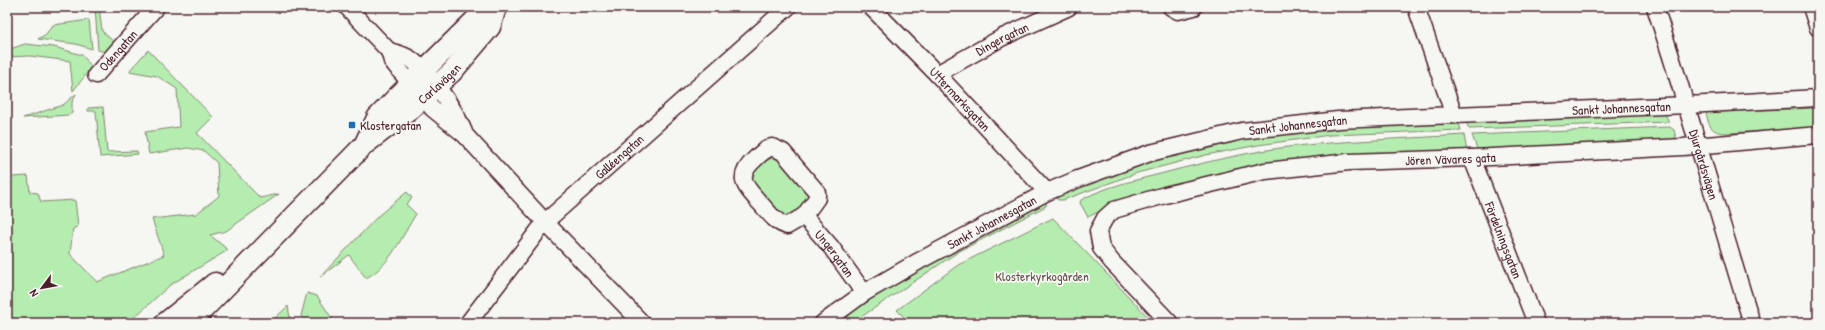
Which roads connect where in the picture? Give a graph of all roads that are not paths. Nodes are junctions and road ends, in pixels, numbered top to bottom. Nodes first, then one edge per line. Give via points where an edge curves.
1 (156, 7) edge
2 (347, 7) edge
3 (788, 7) edge
4 (871, 7) edge
5 (1069, 7) edge
6 (1171, 7) edge
7 (1194, 7) edge
8 (1416, 7) edge
9 (1655, 7) edge
10 (1811, 7) edge
11 (497, 8) edge
12 (1818, 28) edge
13 (937, 74) junction
14 (96, 75) dead end
15 (424, 85) junction
16 (1818, 98) edge
17 (1687, 105) junction
18 (1454, 114) junction
19 (1818, 135) edge
20 (1698, 146) junction
21 (1472, 158) junction
22 (1047, 192) junction
23 (804, 216) junction
24 (545, 222) junction
25 (279, 233) junction
26 (864, 293) junction
27 (165, 323) edge
28 (190, 323) edge
29 (468, 323) edge
30 (642, 323) edge
31 (823, 323) edge
32 (1170, 323) edge
33 (1536, 323) edge
34 (1752, 323) edge

1 - 14 street, Odengatan
2 - 15 street via 389,51 412,60
3 - 24 street, Galléengatan
4 - 13 street, Uttermarksgatan
5 - 13 street, Dingergatan via 1003,37
6 - 7 street via 1178,11
8 - 18 street
9 - 17 street, Djurgårdsvägen
10 - 12 street
11 - 15 main road, Carlavägen via 479,16
13 - 22 street, Uttermarksgatan
15 - 24 street via 460,121 465,135
15 - 25 main road, Carlavägen via 377,118 365,144
16 - 17 street, Sankt Johannesgatan
17 - 18 street, Sankt Johannesgatan
17 - 20 street, Djurgårdsvägen
18 - 22 street, Sankt Johannesgatan via 1338,120 1242,131 1150,153
19 - 20 street, Jören Vävares gata
20 - 21 street, Jören Vävares gata
20 - 34 street, Djurgårdsvägen
21 - 32 street, Jören Vävares gata via 1349,162 1265,171 1114,210 1105,218 1098,231 1101,248
21 - 33 street, Fördelningsgatan
22 - 26 street, Sankt Johannesgatan
23 - 23 street via 817,198 817,192 783,152 772,147 765,149 747,166 743,174 745,186 777,223 787,226
23 - 26 street, Ungergatan via 831,247
24 - 29 street, Galléengatan
24 - 30 street
25 - 27 main road, Carlavägen
25 - 28 main road, Carlavägen
26 - 31 street, Sankt Johannesgatan

